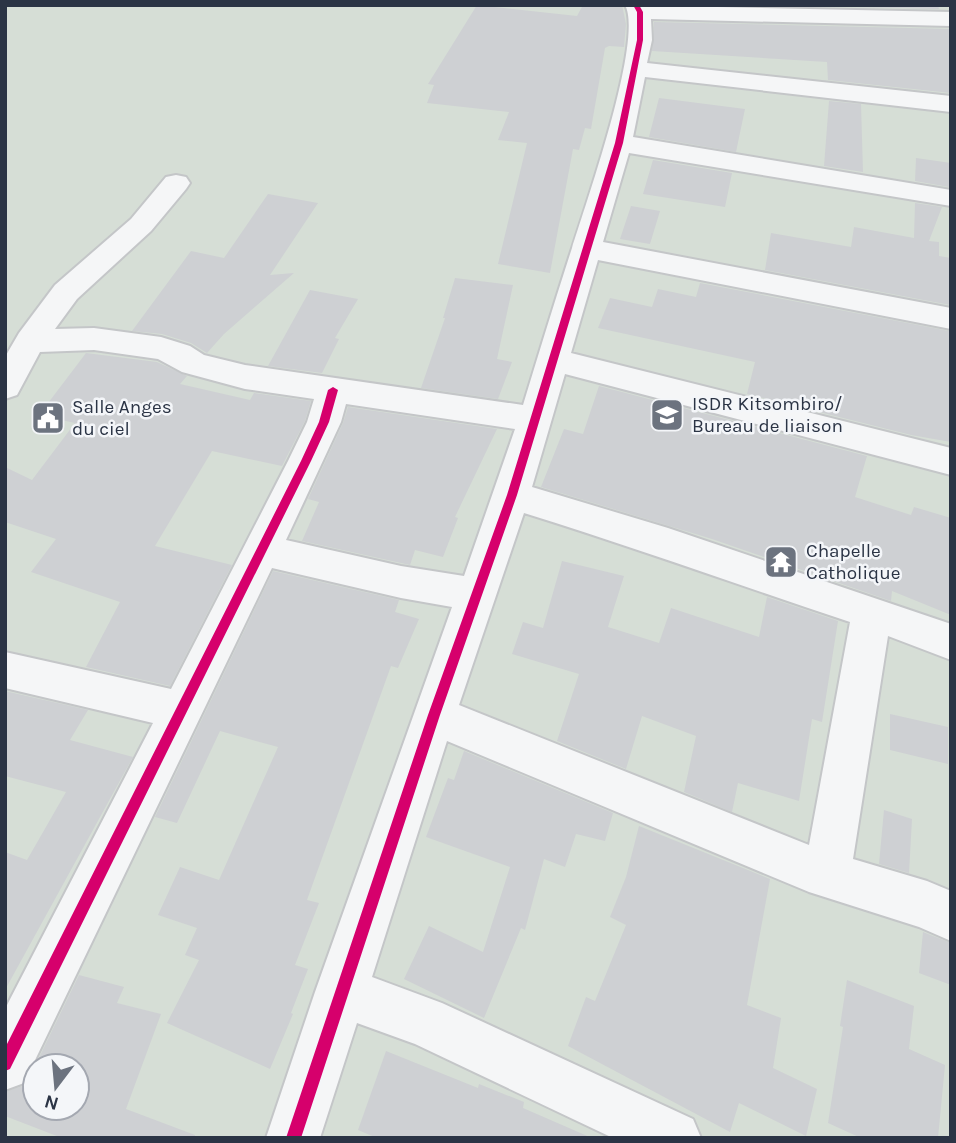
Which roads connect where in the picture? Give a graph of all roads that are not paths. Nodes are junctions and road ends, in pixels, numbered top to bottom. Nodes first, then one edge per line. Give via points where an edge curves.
1 (638, 9) edge
2 (951, 19) edge
3 (636, 69) junction
4 (951, 104) edge
5 (619, 143) junction
6 (176, 183) dead end
7 (951, 198) edge
8 (586, 248) junction
9 (951, 319) edge
10 (30, 341) junction
11 (552, 359) junction
12 (5, 387) edge
13 (333, 390) junction
14 (534, 419) junction
15 (951, 462) edge
16 (512, 495) junction
17 (262, 550) junction
18 (477, 594) junction
19 (872, 612) junction
20 (951, 642) edge
21 (5, 670) edge
22 (182, 711) junction
23 (434, 715) junction
24 (827, 874) junction
25 (951, 917) edge
26 (340, 992) junction
27 (5, 1064) edge
28 (293, 1138) edge
29 (674, 1138) edge

1 - 2 street
1 - 3 street
3 - 4 street
3 - 5 street
5 - 7 street
5 - 8 street
6 - 10 street via 141,225 66,292
8 - 9 street
8 - 11 street
10 - 12 street
10 - 13 street via 94,339 161,348 194,364 244,377
11 - 14 street
11 - 15 street
13 - 14 street
13 - 17 street via 324,422
14 - 16 street
16 - 18 street
16 - 19 street via 668,542 721,564
17 - 18 street
17 - 22 street
18 - 23 street
19 - 20 street
19 - 24 street
21 - 22 street
22 - 27 street
23 - 24 street
23 - 26 street
24 - 25 street
26 - 28 street
26 - 29 street via 424,1021

